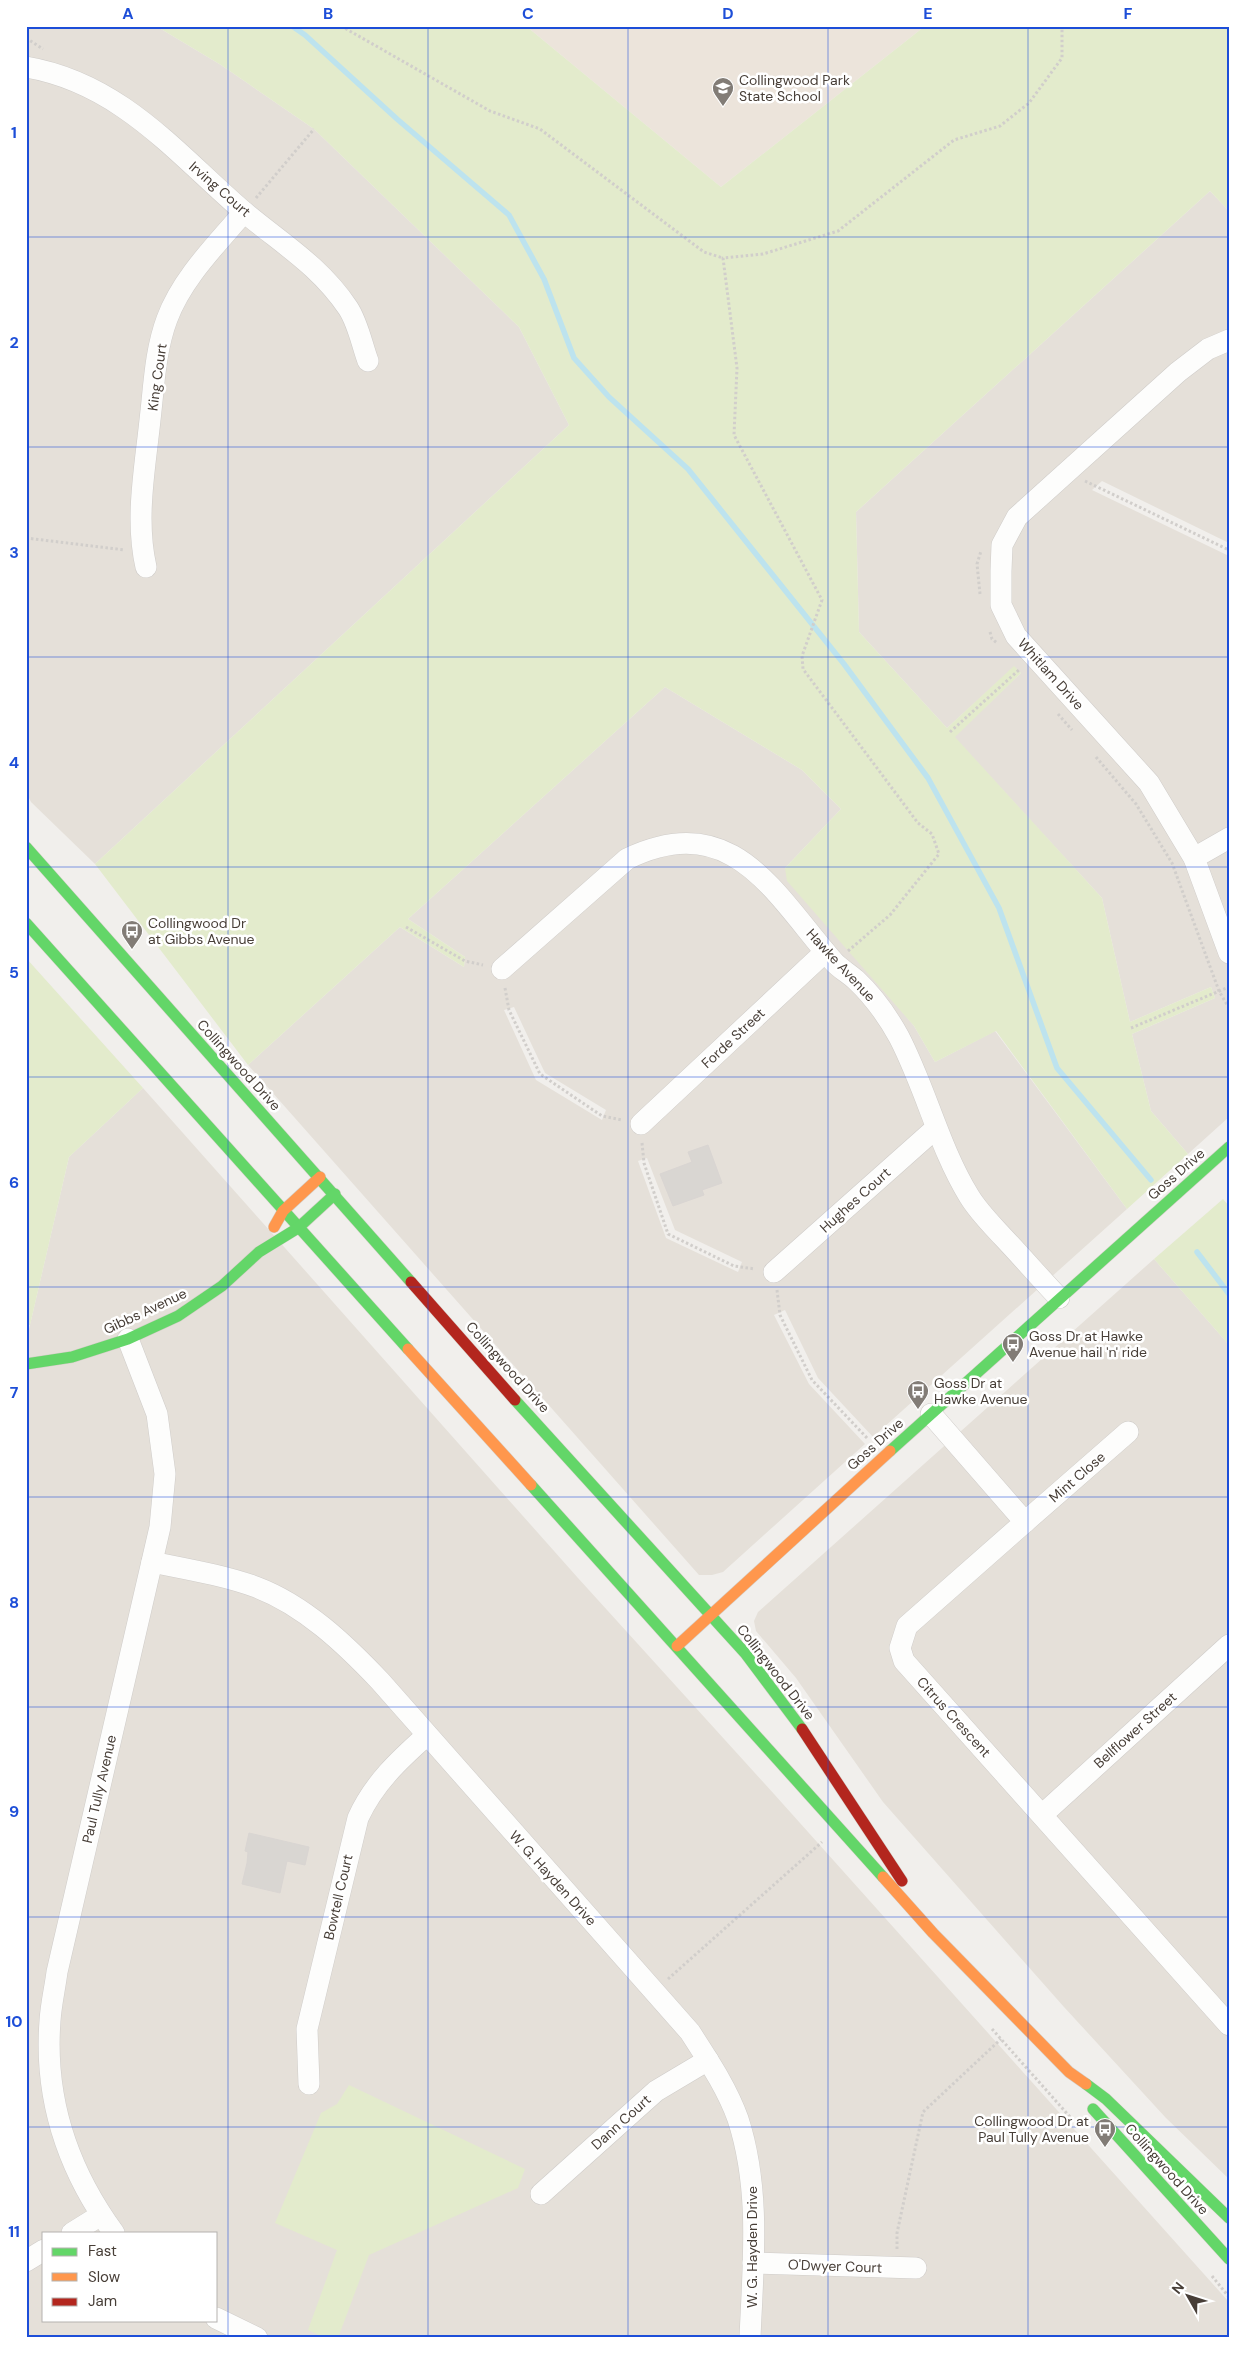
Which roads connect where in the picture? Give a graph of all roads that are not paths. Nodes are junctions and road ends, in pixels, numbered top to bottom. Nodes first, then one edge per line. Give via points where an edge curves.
1 (26, 67) edge
2 (244, 212) junction
3 (1229, 340) edge
4 (368, 361) dead end
5 (144, 559) road end
6 (1229, 838) edge
7 (26, 847) edge
8 (1194, 858) junction
9 (26, 923) edge
10 (1229, 953) edge
11 (830, 957) junction
12 (502, 969) road end
13 (641, 1124) road end
14 (936, 1128) junction
15 (1229, 1147) edge
16 (320, 1177) junction
17 (335, 1194) junction
18 (283, 1211) junction
19 (298, 1228) junction
20 (259, 1252) junction
21 (774, 1272) road end
22 (1059, 1298) junction
23 (128, 1339) junction
24 (26, 1364) edge
25 (930, 1414) junction
26 (1128, 1432) dead end
27 (1025, 1522) junction
28 (152, 1562) junction
29 (711, 1614) junction
30 (1229, 1645) edge
31 (677, 1646) junction
32 (427, 1735) junction
33 (1042, 1815) junction
34 (933, 1934) junction
35 (1229, 2024) edge
36 (708, 2060) junction
37 (1069, 2072) junction
38 (309, 2084) dead end
39 (541, 2194) dead end
40 (101, 2215) junction
41 (1229, 2218) edge
42 (74, 2232) edge
43 (113, 2232) edge
44 (42, 2251) edge
45 (1229, 2259) edge
46 (26, 2261) edge
47 (753, 2263) junction
48 (906, 2268) road end
49 (218, 2319) edge
50 (257, 2338) edge
51 (750, 2338) edge

1 - 2 street, Irving Court via 86,84 137,116
2 - 4 street, Irving Court via 314,266 349,310
2 - 5 street, King Court via 188,280 167,318 157,357 142,494
3 - 8 street, Whitlam Drive via 1208,350 1178,372 1017,518 1002,544 1001,605 1016,636 1149,783
6 - 8 street
7 - 16 main road, Collingwood Drive
8 - 10 street, Whitlam Drive
9 - 18 main road, Collingwood Drive
11 - 12 street, Hawke Avenue via 761,875 738,857 697,843 667,844 627,859
11 - 13 street, Forde Street
11 - 14 street, Hawke Avenue via 883,1011 916,1070
14 - 21 street, Hughes Court
14 - 22 street, Hawke Avenue via 969,1197
15 - 22 main road, Goss Drive
16 - 17 main road, Collingwood Drive
16 - 18 main road, Gibbs Avenue
17 - 19 main road, Gibbs Avenue
17 - 29 main road, Collingwood Drive via 520,1405
18 - 19 main road, Collingwood Drive
18 - 20 main road, Gibbs Avenue
19 - 20 main road, Gibbs Avenue
19 - 31 main road, Collingwood Drive
20 - 23 main road, Gibbs Avenue via 203,1300 178,1316
22 - 25 main road, Goss Drive
23 - 24 main road, Gibbs Avenue via 72,1357
23 - 28 street, Paul Tully Avenue via 157,1414 165,1474 160,1527
25 - 27 street
25 - 29 main road, Goss Drive
26 - 27 street, Mint Close
27 - 33 street, Citrus Crescent via 907,1626 900,1648 904,1660
28 - 32 street, W. G. Hayden Drive via 256,1587 292,1606 358,1658
28 - 40 street, Paul Tully Avenue via 57,1972 50,2021 51,2077 61,2130 69,2156
29 - 31 main road, Goss Drive
29 - 34 main road, Collingwood Drive via 797,1722 888,1856
30 - 33 street, Bellflower Street
31 - 34 main road, Collingwood Drive
32 - 36 street, W. G. Hayden Drive via 690,2032
32 - 38 street, Bowtell Court via 384,1776 367,1798 358,1818 306,2029
33 - 35 street, Citrus Crescent
34 - 37 main road, Collingwood Drive
36 - 39 street, Dann Court via 656,2091
36 - 47 street, W. G. Hayden Drive via 737,2117 747,2154 754,2201
37 - 41 main road, Collingwood Drive via 1106,2099
37 - 45 main road, Collingwood Drive via 1093,2109
40 - 42 street
40 - 43 street, Paul Tully Avenue
44 - 46 street
47 - 48 street, O'Dwyer Court
47 - 51 street, W. G. Hayden Drive
49 - 50 street

